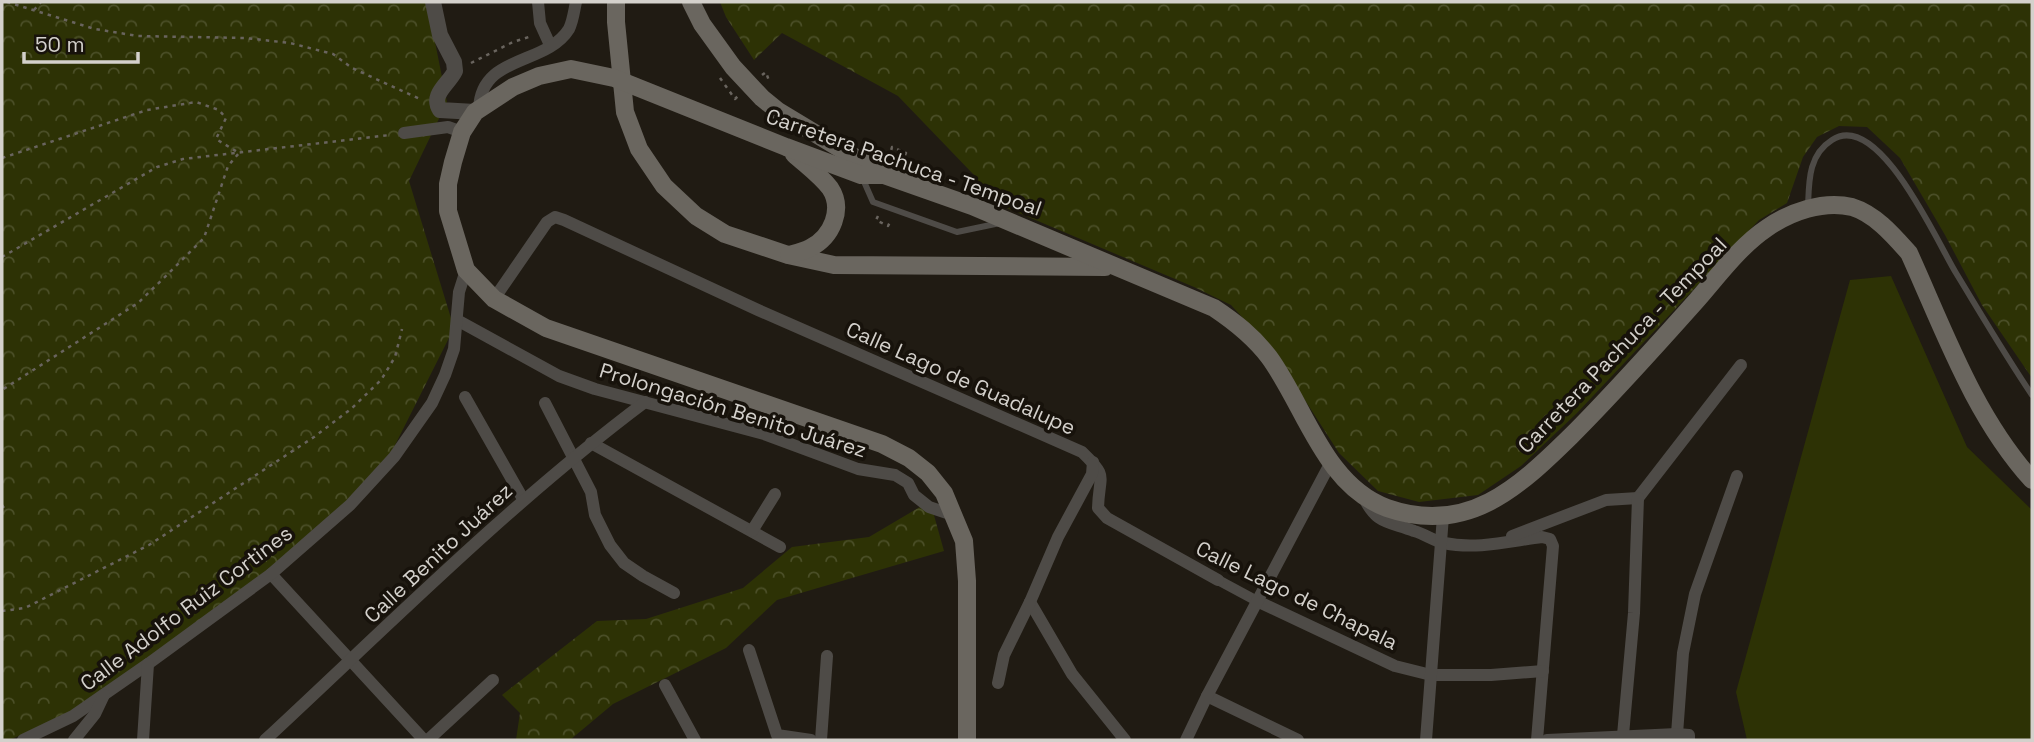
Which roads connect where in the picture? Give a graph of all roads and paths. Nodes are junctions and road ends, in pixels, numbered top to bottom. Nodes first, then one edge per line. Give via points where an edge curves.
1 (7, 2) edge
2 (41, 2) edge
3 (433, 2) edge
4 (538, 2) edge
5 (576, 2) edge
6 (616, 2) edge
7 (691, 2) edge
8 (34, 9) junction
9 (547, 39) junction
10 (455, 71) junction
11 (719, 79) dead end
12 (735, 99) dead end
13 (427, 104) dead end
14 (477, 110) junction
15 (463, 132) junction
16 (404, 133) joint
17 (786, 147) junction
18 (892, 147) dead end
19 (239, 153) junction
20 (906, 153) dead end
21 (2, 158) edge
22 (861, 175) junction
23 (884, 175) junction
24 (1808, 209) junction
25 (876, 220) dead end
26 (1008, 221) junction
27 (888, 226) dead end
28 (788, 255) junction
29 (2, 257) edge
30 (1116, 267) junction
31 (466, 270) junction
32 (494, 299) junction
33 (457, 320) junction
34 (402, 330) dead end
35 (1741, 365) dead end
36 (2, 390) edge
37 (2032, 395) edge
38 (465, 397) dead end
39 (645, 402) junction
40 (545, 403) dead end
41 (590, 443) junction
42 (573, 456) junction
43 (1093, 462) junction
44 (1331, 462) junction
45 (1737, 476) dead end
46 (2032, 480) edge
47 (775, 494) dead end
48 (1363, 496) junction
49 (1638, 498) junction
50 (523, 499) junction
51 (956, 516) junction
52 (1443, 516) junction
53 (752, 531) junction
54 (1499, 542) junction
55 (1441, 543) junction
56 (780, 547) dead end
57 (271, 574) junction
58 (1218, 580) joint
59 (674, 593) dead end
60 (1257, 601) junction
61 (1030, 602) junction
62 (2, 611) edge
63 (749, 650) dead end
64 (827, 656) dead end
65 (351, 661) junction
66 (148, 664) junction
67 (1543, 671) junction
68 (1431, 675) junction
69 (493, 680) dead end
70 (998, 683) dead end
71 (665, 685) dead end
72 (104, 694) junction
73 (1207, 696) junction
74 (1623, 735) junction
75 (1685, 736) edge
76 (23, 740) edge
77 (74, 740) edge
78 (143, 740) edge
79 (265, 740) edge
80 (426, 740) edge
81 (695, 740) edge
82 (811, 740) edge
83 (821, 740) edge
84 (967, 740) edge
85 (1125, 740) edge
86 (1186, 740) edge
87 (1298, 740) edge
88 (1426, 740) edge
89 (1537, 740) edge
90 (1547, 740) edge

1 - 8 path
2 - 8 path
3 - 10 street
4 - 9 street
5 - 9 street via 569,29 559,40
6 - 28 main road via 625,112 639,149 664,186 696,216 725,234
7 - 23 main road via 733,67 762,98
8 - 13 path via 94,29 138,36 290,43 333,54
9 - 10 path via 513,42
9 - 14 street via 492,76 484,85
10 - 14 street via 440,91 436,106 440,110
11 - 12 path
14 - 15 main road, Carretera Pachuca - Tempoal
14 - 17 main road, Carretera Pachuca - Tempoal via 513,87 571,69 635,85
15 - 16 street via 448,127
15 - 31 main road, Carretera Pachuca - Tempoal via 450,173 448,211
16 - 19 path
17 - 22 main road, Carretera Pachuca - Tempoal
17 - 28 main road via 823,179 836,203 832,228 823,239
18 - 20 path
19 - 21 path via 216,139 226,118 219,110 196,103 147,110
19 - 29 path via 183,159 157,167
19 - 36 path via 228,166 204,238 169,273 138,303
22 - 23 main road, Carretera Pachuca - Tempoal
22 - 26 lane via 873,202 957,232
23 - 26 main road, Carretera Pachuca - Tempoal
24 - 37 lane via 1810,169 1822,147 1847,136 1871,146 1914,197
24 - 46 main road, Carretera Pachuca - Tempoal via 1852,207 1890,231 1909,253 1989,424
24 - 52 main road, Carretera Pachuca - Tempoal via 1787,215 1755,238 1540,466 1489,504
25 - 27 path
26 - 30 main road, Carretera Pachuca - Tempoal
28 - 30 main road via 834,265
30 - 44 main road, Carretera Pachuca - Tempoal via 1214,307 1245,329 1269,357
31 - 32 main road, Carretera Pachuca - Tempoal
31 - 33 street, Calle Adolfo Ruiz Cortines
32 - 43 street, Calle Lago de Guadalupe via 547,222 555,218 1082,452
32 - 51 main road, Carretera Pachuca - Tempoal via 546,328 881,444 928,473
33 - 39 street, Prolongación Benito Juárez via 559,376
33 - 57 street, Calle Adolfo Ruiz Cortines via 445,375 432,403 394,457 350,506
34 - 62 path via 395,356 381,380 314,437 149,545 25,608
35 - 49 street
38 - 50 street
39 - 41 street, Calle Benito Juárez
39 - 51 street, Prolongación Benito Juárez via 764,435 858,469 895,475 929,507
40 - 42 street
41 - 42 street, Calle Benito Juárez
41 - 53 street
42 - 50 street, Calle Benito Juárez
42 - 59 street via 595,515 617,554
43 - 58 street, Calle Lago de Chapala via 1102,477 1098,508 1107,518
43 - 61 street via 1092,474
44 - 48 main road, Carretera Pachuca - Tempoal
44 - 60 street
45 - 75 street via 1695,594 1683,653
47 - 53 street
48 - 52 main road, Carretera Pachuca - Tempoal via 1388,508
48 - 55 street via 1371,513 1383,521
49 - 54 street via 1606,500
49 - 74 street
50 - 65 street, Calle Benito Juárez
51 - 84 main road, Carretera Pachuca - Tempoal via 968,582
52 - 55 street
53 - 56 street
54 - 55 street via 1465,547
54 - 67 street via 1542,537 1550,539 1553,546
55 - 68 street
57 - 65 street
57 - 66 street, Calle Adolfo Ruiz Cortines
58 - 60 street, Calle Lago de Chapala
60 - 68 street, Calle Lago de Chapala via 1395,666
60 - 73 street
61 - 70 street via 1004,654
61 - 85 street via 1072,674
63 - 82 street via 777,735
64 - 83 street
65 - 79 street, Calle Benito Juárez
65 - 80 street
66 - 72 street, Calle Adolfo Ruiz Cortines
66 - 78 street
67 - 68 street, Calle Lago de Chapala
67 - 89 street
68 - 88 street
69 - 80 street
71 - 81 street
72 - 76 street, Calle Adolfo Ruiz Cortines via 73,716
72 - 77 street
73 - 86 street
73 - 87 street
74 - 75 street
74 - 90 street

